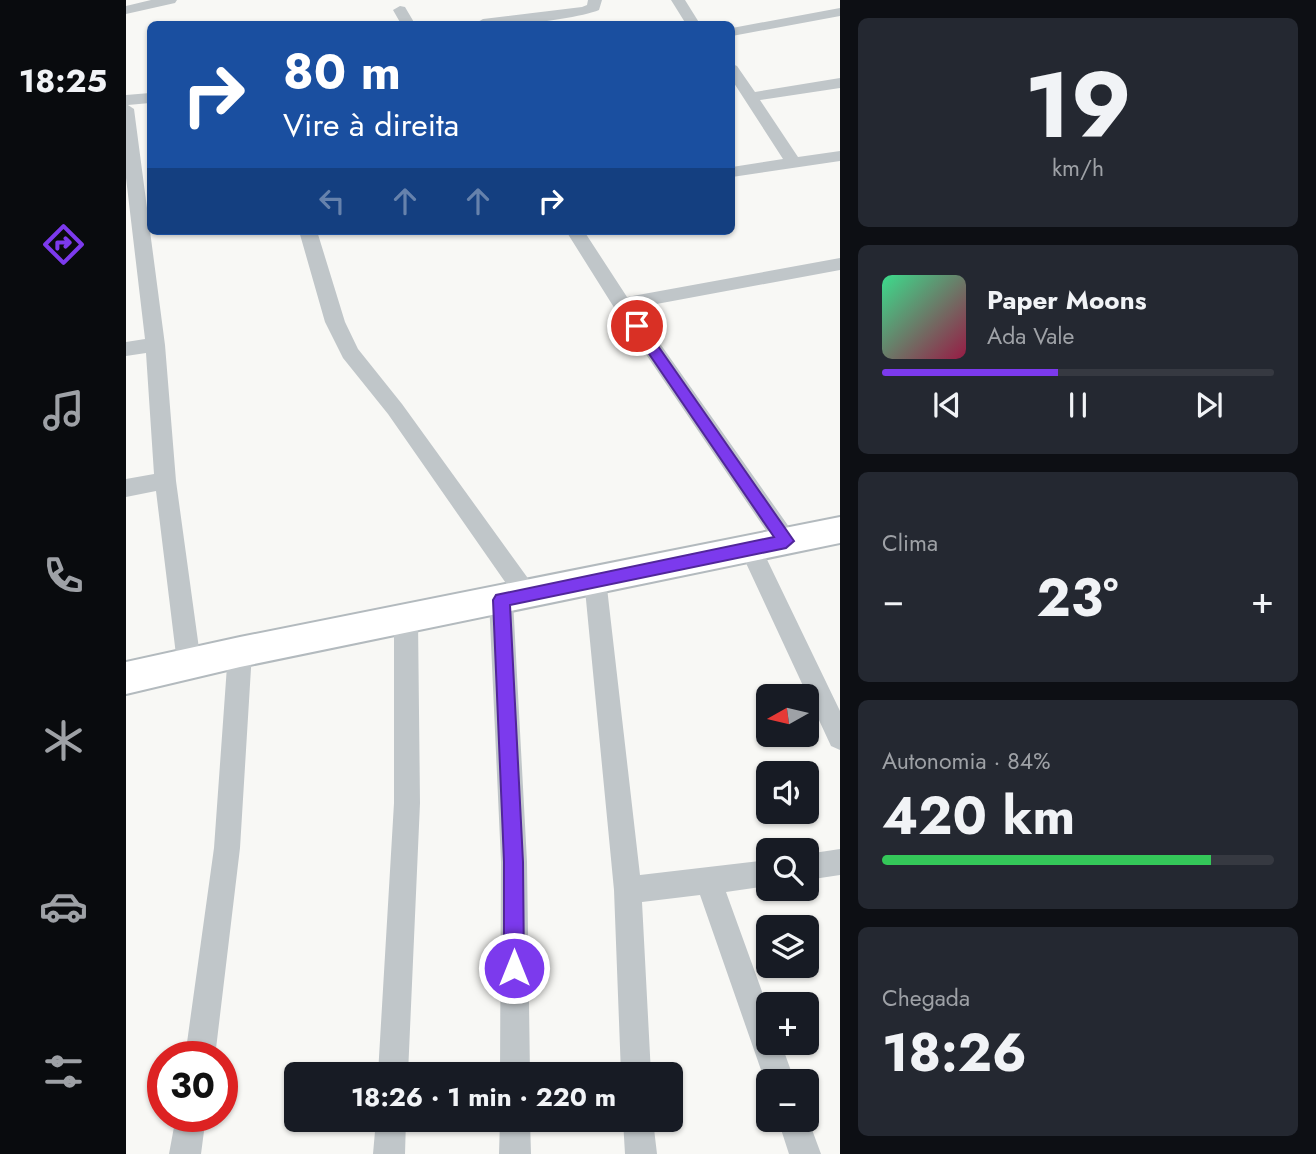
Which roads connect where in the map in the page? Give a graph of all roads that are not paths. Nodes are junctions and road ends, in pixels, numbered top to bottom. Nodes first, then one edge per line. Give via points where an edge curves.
1 (170, 0) edge
2 (595, 0) edge
3 (678, 0) edge
4 (126, 10) edge
5 (400, 10) dead end
6 (840, 12) edge
7 (406, 21) edge
8 (500, 21) edge
9 (691, 21) edge
10 (735, 31) edge
11 (735, 73) edge
12 (840, 83) edge
13 (752, 97) junction
14 (147, 98) edge
15 (126, 100) edge
16 (126, 108) edge
17 (134, 143) edge
18 (840, 156) edge
19 (794, 164) junction
20 (735, 172) edge
21 (133, 234) edge
22 (309, 235) edge
23 (578, 235) edge
24 (840, 264) edge
25 (622, 304) junction
26 (155, 345) junction
27 (126, 349) edge
28 (165, 481) junction
29 (126, 488) edge
30 (840, 530) edge
31 (786, 541) junction
32 (750, 548) junction
33 (595, 579) junction
34 (514, 597) junction
35 (406, 620) junction
36 (240, 652) junction
37 (189, 663) junction
38 (126, 678) edge
39 (840, 738) edge
40 (840, 862) edge
41 (819, 865) edge
42 (756, 875) edge
43 (709, 883) junction
44 (628, 890) junction
45 (202, 1041) edge
46 (394, 1062) edge
47 (515, 1062) edge
48 (635, 1062) edge
49 (775, 1069) edge
50 (188, 1132) edge
51 (390, 1132) edge
52 (515, 1132) edge
53 (639, 1132) edge
54 (797, 1132) edge
55 (185, 1154) edge
56 (389, 1154) edge
57 (515, 1154) edge
58 (640, 1154) edge
59 (805, 1154) edge

1 - 4 street
2 - 8 street via 594,7 585,11
3 - 9 street
5 - 7 street
6 - 10 street
11 - 13 street
12 - 13 street
13 - 19 street
14 - 15 street
16 - 17 street
17 - 21 street
18 - 19 street
19 - 20 street
21 - 26 street
22 - 34 street via 335,322 350,354 395,409
23 - 25 street
24 - 25 street
25 - 31 street
26 - 27 street
26 - 28 street
28 - 29 street
28 - 37 street
30 - 31 street
31 - 32 street
32 - 33 street
32 - 39 street
33 - 34 street
33 - 44 street
34 - 35 street
34 - 47 street
35 - 36 street
35 - 46 street via 407,803
36 - 37 street
36 - 45 street via 227,848
37 - 38 street
40 - 41 street
42 - 43 street
43 - 44 street
43 - 49 street
44 - 48 street
50 - 55 street
51 - 56 street
52 - 57 street
53 - 58 street
54 - 59 street

